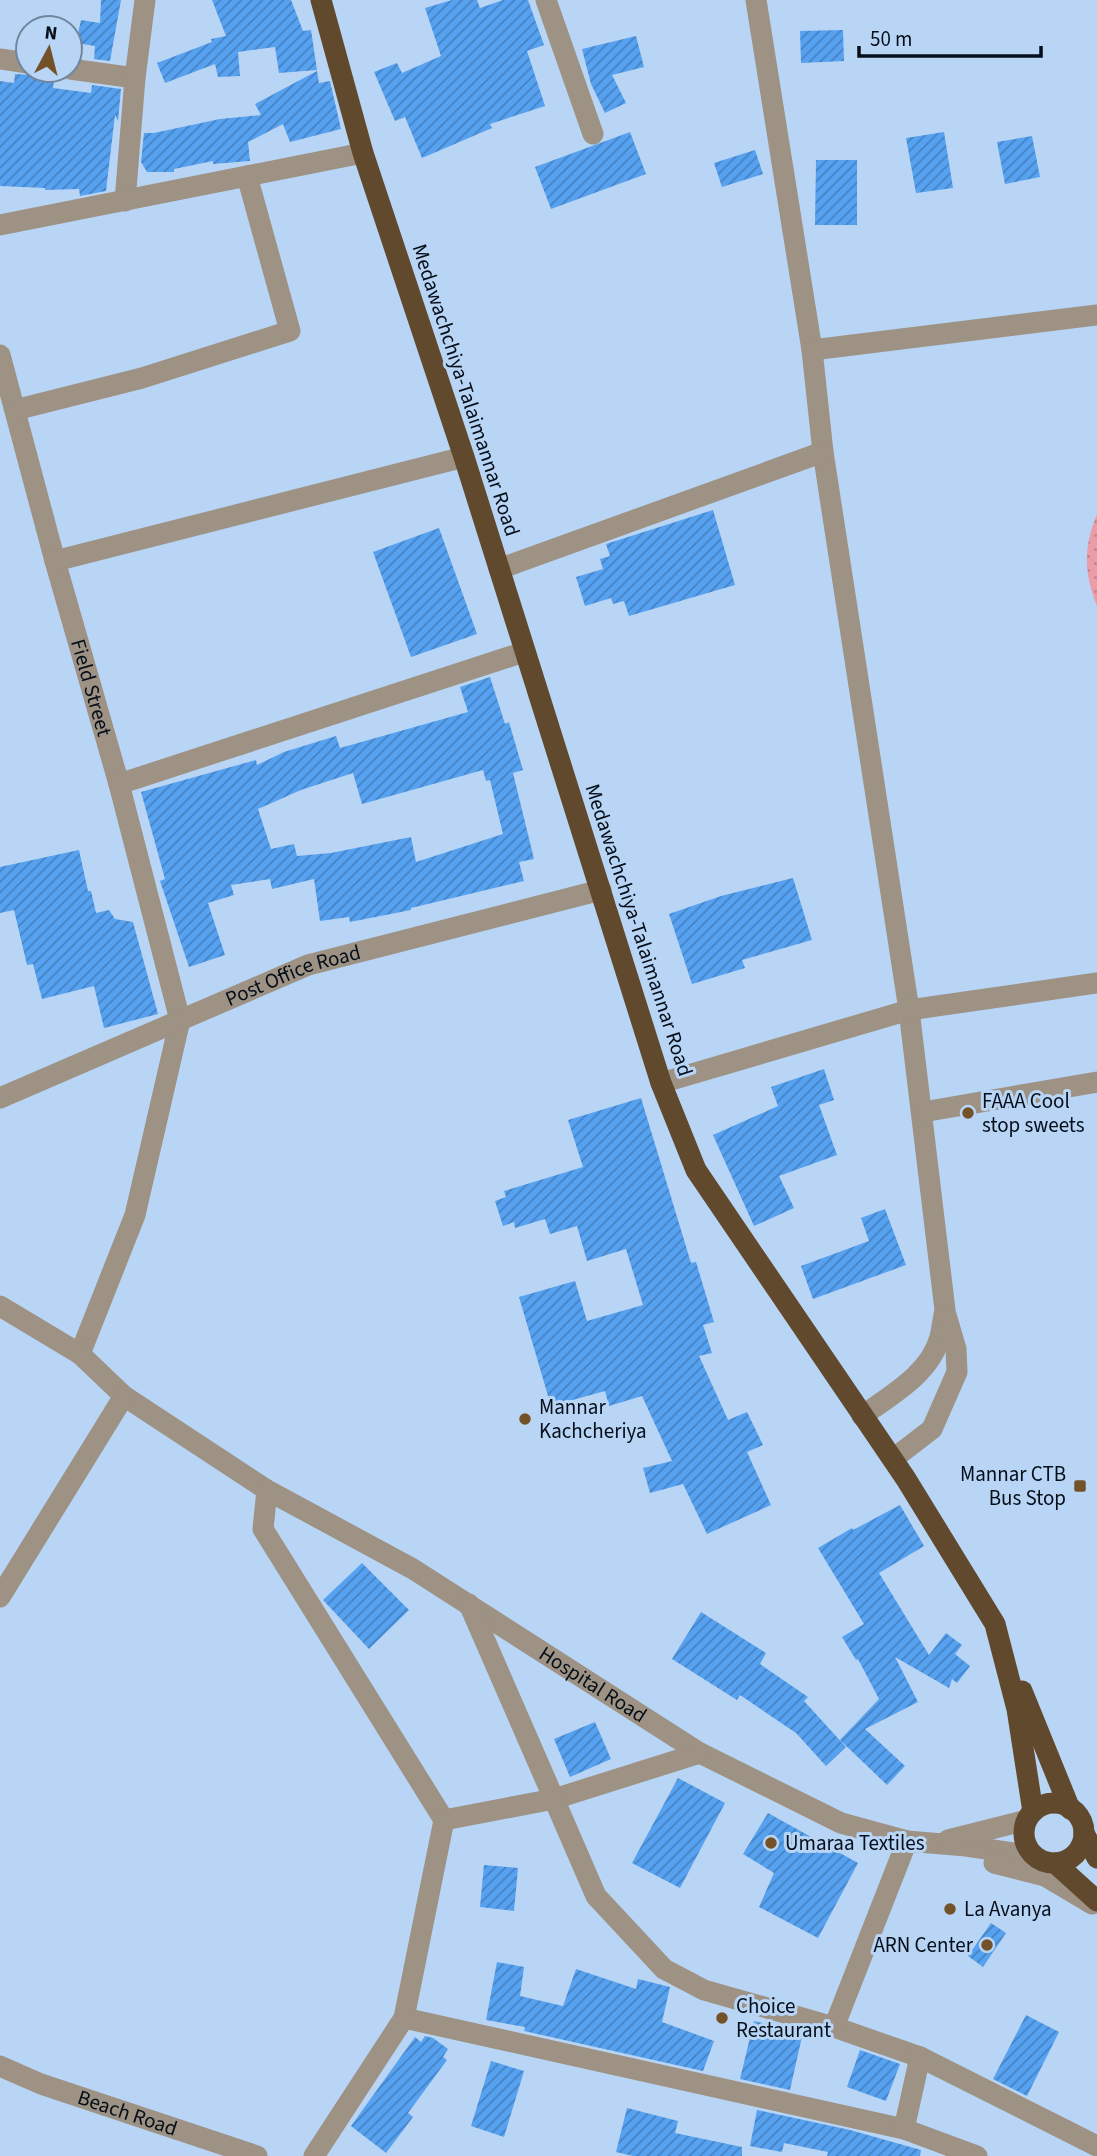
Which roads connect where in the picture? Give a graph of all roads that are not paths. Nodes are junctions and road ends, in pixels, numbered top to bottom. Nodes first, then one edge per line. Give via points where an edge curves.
1 (145, 0) edge
2 (321, 0) edge
3 (546, 0) edge
4 (755, 0) edge
5 (84, 71) edge
6 (135, 78) junction
7 (593, 134) dead end
8 (363, 153) junction
9 (247, 176) junction
10 (125, 201) junction
11 (0, 225) edge
12 (1097, 315) edge
13 (812, 350) junction
14 (0, 355) edge
15 (15, 410) junction
16 (823, 452) junction
17 (464, 457) junction
18 (55, 561) junction
19 (499, 569) junction
20 (524, 652) junction
21 (119, 784) junction
22 (601, 890) junction
23 (1097, 983) edge
24 (909, 1010) junction
25 (180, 1020) junction
26 (1097, 1082) edge
27 (661, 1083) junction
28 (0, 1098) edge
29 (923, 1112) junction
30 (0, 1306) edge
31 (945, 1310) junction
32 (80, 1354) junction
33 (124, 1396) junction
34 (862, 1416) junction
35 (893, 1459) junction
36 (267, 1490) junction
37 (0, 1597) edge
38 (469, 1604) junction
39 (995, 1624) junction
40 (701, 1753) junction
41 (554, 1799) junction
42 (1070, 1808) junction
43 (1030, 1816) junction
44 (444, 1819) junction
45 (1084, 1833) junction
46 (907, 1841) junction
47 (935, 1843) junction
48 (1034, 1856) junction
49 (1097, 1858) edge
50 (1055, 1863) junction
51 (1097, 1901) edge
52 (1097, 1908) edge
53 (404, 2018) junction
54 (834, 2026) junction
55 (920, 2057) junction
56 (0, 2067) edge
57 (904, 2129) junction
58 (1097, 2146) edge
59 (257, 2156) edge
60 (314, 2156) edge
61 (977, 2156) edge

1 - 6 street
2 - 8 highway, Medawachchiya-Talaimannar Road
3 - 7 street
4 - 13 street
5 - 6 street
6 - 10 street
8 - 9 street
8 - 17 highway, Medawachchiya-Talaimannar Road
9 - 10 street
9 - 15 street via 289,331 142,378
10 - 11 street
12 - 13 street
13 - 16 street
14 - 15 street, Field Street
15 - 18 street, Field Street
16 - 19 street
16 - 24 street
17 - 18 street
17 - 19 highway, Medawachchiya-Talaimannar Road
18 - 21 street, Field Street
19 - 20 highway, Medawachchiya-Talaimannar Road
20 - 21 street
20 - 22 highway, Medawachchiya-Talaimannar Road
21 - 25 street, Field Street
22 - 25 street, Post Office Road via 308,964
22 - 27 highway, Medawachchiya-Talaimannar Road
23 - 24 street
24 - 27 street
24 - 29 street
25 - 28 street, Post Office Road
25 - 32 street via 135,1215
26 - 29 street
27 - 34 highway, Medawachchiya-Talaimannar Road via 696,1170
29 - 31 street
30 - 32 street, Hospital Road
31 - 34 street via 939,1340 924,1367
31 - 35 street via 957,1372 932,1429
32 - 33 street, Hospital Road
33 - 36 street, Hospital Road
33 - 37 street
34 - 35 highway, Medawachchiya-Talaimannar Road
35 - 39 highway, Medawachchiya-Talaimannar Road
36 - 38 street, Hospital Road
36 - 44 street via 264,1529
38 - 40 street, Hospital Road
38 - 41 street
39 - 42 highway
39 - 43 highway, Medawachchiya-Talaimannar Road via 1017,1709
40 - 41 street
40 - 46 street, Hospital Road via 841,1823
41 - 44 street
41 - 54 street via 596,1896 664,1969 704,1990
42 - 43 highway via 1051,1804
42 - 45 highway
43 - 47 street
43 - 48 highway via 1024,1838
44 - 53 street
45 - 49 highway
45 - 50 highway via 1075,1854
46 - 47 street, Hospital Road
46 - 54 street
47 - 48 street, Hospital Road
47 - 52 street, Hospital Road via 1045,1876
48 - 50 highway
50 - 51 highway
53 - 57 street
53 - 60 street
54 - 55 street
55 - 57 street
55 - 58 street
56 - 59 street, Beach Road
57 - 61 street

